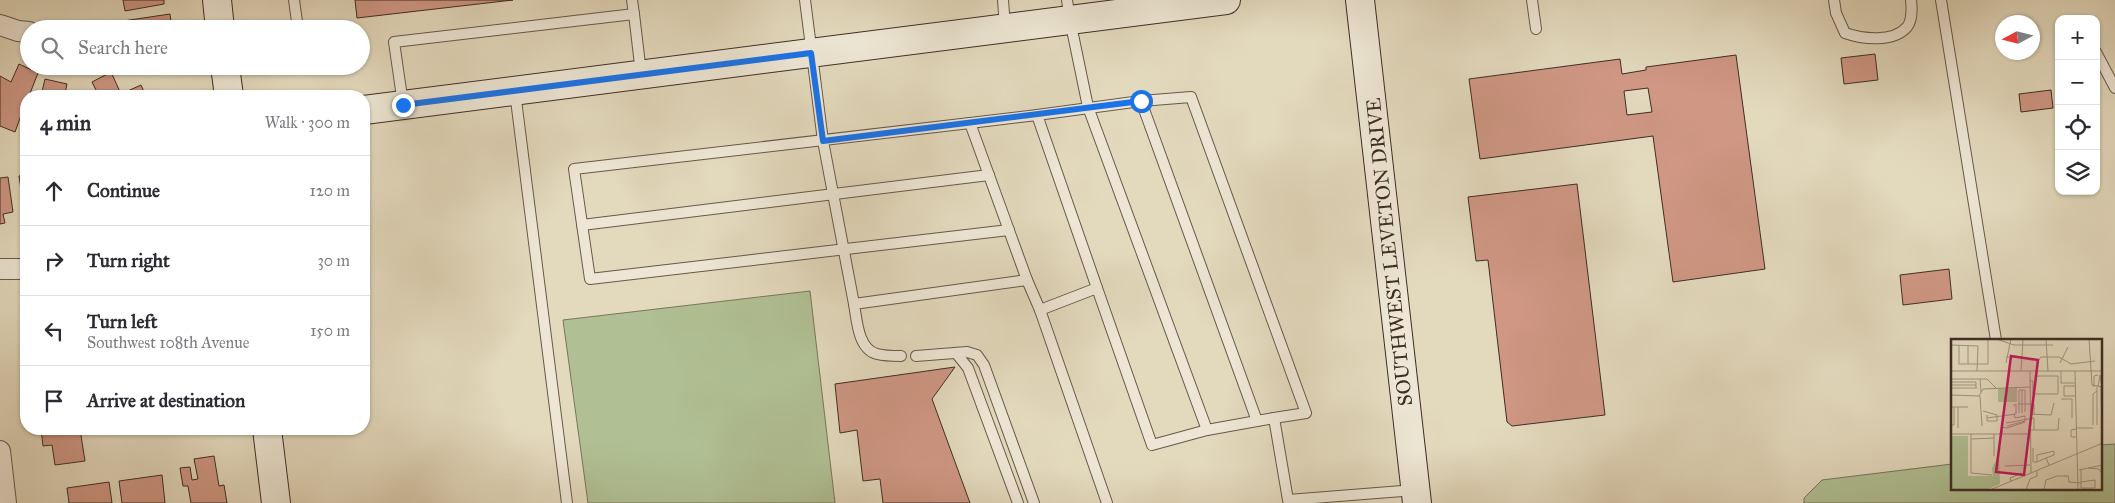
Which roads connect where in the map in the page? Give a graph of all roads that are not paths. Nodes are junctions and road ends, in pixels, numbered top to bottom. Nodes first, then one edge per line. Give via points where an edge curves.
1 (217, 0) edge
2 (294, 0) edge
3 (632, 0) edge
4 (805, 0) edge
5 (1003, 0) edge
6 (1226, 0) edge
7 (1360, 0) edge
8 (1532, 0) edge
9 (1834, 0) edge
10 (1911, 0) edge
11 (1941, 0) edge
12 (1069, 10) edge
13 (634, 14) junction
14 (219, 20) edge
15 (297, 20) edge
16 (0, 25) edge
17 (1006, 28) junction
18 (1536, 29) dead end
19 (20, 31) edge
20 (811, 53) junction
21 (2100, 60) edge
22 (226, 75) edge
23 (641, 75) junction
24 (2115, 88) edge
25 (228, 90) edge
26 (515, 91) junction
27 (1141, 101) junction
28 (403, 105) junction
29 (1088, 107) junction
30 (370, 109) edge
31 (1037, 115) junction
32 (970, 123) junction
33 (823, 141) junction
34 (989, 175) junction
35 (832, 195) junction
36 (582, 225) junction
37 (1009, 230) junction
38 (843, 250) junction
39 (0, 269) edge
40 (20, 269) edge
41 (1027, 280) junction
42 (1097, 288) junction
43 (854, 304) junction
44 (1040, 310) junction
45 (1996, 339) edge
46 (956, 353) junction
47 (901, 356) dead end
48 (916, 356) dead end
49 (1274, 418) junction
50 (1257, 421) junction
51 (1207, 430) junction
52 (268, 435) edge
53 (0, 451) edge
54 (1417, 496) edge
55 (6, 503) edge
56 (276, 503) edge
57 (566, 503) edge
58 (1018, 503) edge
59 (1034, 503) edge
60 (1107, 503) edge

1 - 14 street
2 - 15 lane
3 - 13 lane
4 - 20 lane
5 - 17 lane
6 - 12 street
7 - 54 street, SOUTHWEST LEVETON DRIVE
8 - 18 lane
9 - 10 lane via 1845,33 1873,38 1906,29 1910,21
11 - 45 lane
12 - 17 street
12 - 29 lane
13 - 23 lane
13 - 28 lane via 394,42
16 - 19 street
17 - 20 street
20 - 23 street
20 - 33 lane
21 - 24 lane
22 - 25 street
23 - 26 street
26 - 28 street
26 - 57 lane
27 - 29 lane
27 - 49 lane via 1191,97 1306,414
27 - 50 lane
28 - 30 street
29 - 31 lane
29 - 51 lane
31 - 32 lane
31 - 42 lane
32 - 33 lane
32 - 34 lane
33 - 35 lane
33 - 36 lane via 574,169
34 - 35 lane
34 - 37 lane
35 - 36 lane
35 - 38 lane
36 - 38 lane via 590,279
37 - 38 lane
37 - 41 lane
38 - 43 lane
39 - 40 street
41 - 43 lane
41 - 44 lane
42 - 44 lane
42 - 51 lane via 1152,445
43 - 47 lane via 866,347 877,354
44 - 60 lane
46 - 48 lane
46 - 58 lane via 968,368
46 - 59 lane via 977,355 984,365
49 - 50 lane
49 - 54 lane via 1288,500
50 - 51 lane
52 - 56 street
53 - 55 street

